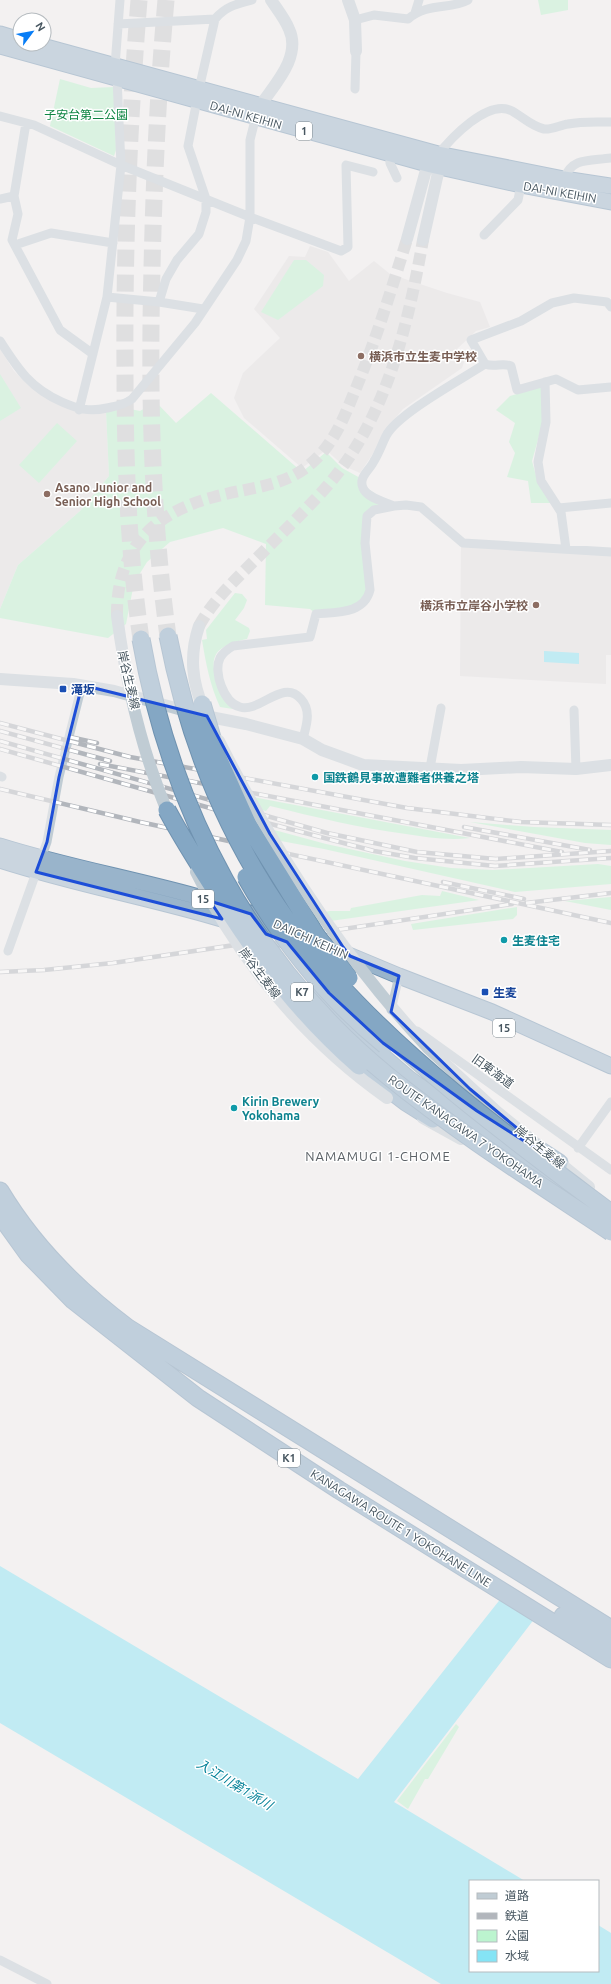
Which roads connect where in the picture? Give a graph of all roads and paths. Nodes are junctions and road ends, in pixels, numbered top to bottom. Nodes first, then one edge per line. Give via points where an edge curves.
1 (120, 0) edge
2 (252, 0) edge
3 (271, 0) edge
4 (348, 0) edge
5 (419, 0) edge
6 (468, 0) edge
7 (415, 13) junction
8 (215, 19) junction
9 (355, 20) junction
10 (118, 24) junction
11 (0, 34) edge
12 (12, 38) edge
13 (0, 46) edge
14 (52, 50) edge
15 (356, 51) joint
16 (116, 72) junction
17 (355, 89) dead end
18 (198, 95) junction
19 (257, 112) junction
20 (0, 116) edge
21 (611, 122) edge
22 (26, 123) junction
23 (390, 154) junction
24 (611, 158) edge
25 (435, 160) junction
26 (121, 165) junction
27 (373, 172) dead end
28 (397, 178) dead end
29 (564, 179) junction
30 (521, 185) junction
31 (611, 186) edge
32 (14, 196) junction
33 (0, 199) edge
34 (206, 199) junction
35 (611, 202) edge
36 (250, 217) junction
37 (484, 235) dead end
38 (407, 239) tunnel mouth
39 (423, 240) tunnel mouth
40 (113, 243) junction
41 (15, 245) junction
42 (107, 298) junction
43 (159, 302) junction
44 (611, 307) edge
45 (203, 309) junction
46 (0, 341) edge
47 (93, 354) junction
48 (485, 364) junction
49 (545, 382) junction
50 (611, 387) edge
51 (79, 410) junction
52 (611, 503) edge
53 (394, 506) junction
54 (559, 508) junction
55 (566, 549) junction
56 (611, 552) edge
57 (117, 616) tunnel mouth
58 (199, 626) tunnel mouth
59 (168, 636) tunnel mouth
60 (141, 639) tunnel mouth
61 (0, 679) edge
62 (82, 685) junction
63 (202, 704) joint
64 (441, 708) dead end
65 (574, 710) dead end
66 (303, 739) junction
67 (611, 765) edge
68 (430, 768) junction
69 (576, 769) junction
70 (167, 810) junction
71 (193, 818) junction
72 (0, 846) edge
73 (0, 860) edge
74 (38, 865) junction
75 (8, 951) dead end
76 (397, 981) junction
77 (611, 1066) edge
78 (611, 1076) edge
79 (611, 1102) edge
80 (578, 1148) junction
81 (562, 1170) junction
82 (611, 1170) edge
83 (522, 1172) junction
84 (0, 1191) edge
85 (611, 1204) edge
86 (0, 1215) edge
87 (609, 1223) edge
88 (120, 1337) junction
89 (206, 1377) junction
90 (611, 1616) edge
91 (575, 1637) junction
92 (610, 1639) edge
93 (611, 1659) edge
94 (611, 1664) edge
95 (0, 1960) edge
96 (47, 1984) edge

1 - 10 street
2 - 8 street via 231,5
3 - 19 street via 290,30 292,45 290,60
4 - 9 street
5 - 7 street
6 - 7 street
7 - 9 street via 408,19 374,15
8 - 10 street
8 - 18 street
9 - 15 street
10 - 16 street
11 - 12 highway
13 - 16 highway, DAI-NI KEIHIN / 1
14 - 16 highway, DAI-NI KEIHIN / 1
15 - 17 street
16 - 18 highway, DAI-NI KEIHIN / 1
16 - 26 street
18 - 19 highway, DAI-NI KEIHIN / 1
18 - 34 street via 188,146
19 - 23 highway, DAI-NI KEIHIN / 1
19 - 25 highway, DAI-NI KEIHIN / 1
19 - 36 street via 250,140
20 - 22 street
21 - 25 street via 544,128 527,123 511,111 492,110 482,113 473,120
22 - 26 street
22 - 32 street
23 - 25 highway, DAI-NI KEIHIN / 1
23 - 28 street via 390,163
24 - 29 street via 574,163
25 - 29 highway, DAI-NI KEIHIN / 1
25 - 30 highway, DAI-NI KEIHIN / 1
25 - 38 street via 426,170
25 - 39 street via 438,173
26 - 34 street
26 - 40 street
27 - 36 street via 346,164 348,247 345,250 319,244
29 - 31 highway, DAI-NI KEIHIN / 1
30 - 35 highway, DAI-NI KEIHIN / 1
30 - 37 street via 518,200
32 - 33 street
32 - 41 street via 18,214 12,240
34 - 36 street
34 - 43 street via 206,212 199,234 172,268
36 - 45 street via 246,241 237,260
40 - 41 street via 51,233
40 - 42 street
41 - 47 street via 60,330
42 - 43 street
42 - 47 street
43 - 45 street
44 - 48 street via 607,302 574,298 552,303 521,321 471,340
45 - 51 street via 195,323 126,404 96,410
46 - 51 street via 18,369 36,388
47 - 51 street
48 - 49 street via 493,367 505,363 511,366 517,390
48 - 53 street via 408,413 386,435 362,479 362,485 366,493
49 - 50 street via 556,379 578,390
49 - 54 street via 546,422 538,462 541,481
52 - 54 street
53 - 55 street via 421,507 463,543
53 - 66 street via 374,510 367,516 365,543 370,590 368,599 362,605 338,612 316,614 310,637 239,645 228,649 220,657 218,673 222,686 228,698 238,707 251,708 287,692 300,696 308,716
54 - 55 street
55 - 56 street
57 - 70 street, 岸谷生麦線, bridge via 135,709
58 - 63 street, bridge via 192,663 196,689
59 - 81 highway, ROUTE KANAGAWA 7 YOKOHAMA, bridge via 190,730 213,788 248,858 283,914 316,958 353,999 417,1060 472,1106
60 - 71 highway, ROUTE KANAGAWA 7 YOKOHAMA / K7, bridge via 161,730
61 - 62 street
62 - 66 street
62 - 74 street via 59,777 47,842
63 - 81 highway, bridge via 218,758 241,812 327,952 356,986 458,1087
64 - 68 street
65 - 69 street
66 - 68 street via 322,750 364,765
67 - 69 street
68 - 69 street
70 - 83 highway, bridge via 187,847 258,956 292,1000 318,1028 359,1066 406,1102
70 - 87 street, 岸谷生麦線, bridge via 201,884 242,949 285,1006 328,1051 387,1098
71 - 83 highway, ROUTE KANAGAWA 7 YOKOHAMA / K7, bridge via 218,869 252,925 283,969 322,1014 387,1076
71 - 87 highway, bridge via 231,884 262,928 313,990 357,1035 408,1079
72 - 74 highway, DAIICHI KEIHIN / 15
73 - 74 highway, DAIICHI KEIHIN / 15
74 - 75 street
74 - 76 highway, DAIICHI KEIHIN / 15 via 210,915
76 - 77 highway, DAIICHI KEIHIN / 15 via 492,1012
76 - 78 highway, DAIICHI KEIHIN / 15
76 - 80 street, 旧東海道 via 391,1012
79 - 80 street
80 - 82 street, 旧東海道
81 - 85 street, 岸谷生麦線
81 - 87 highway, ROUTE KANAGAWA 7 YOKOHAMA, bridge
83 - 87 highway, ROUTE KANAGAWA 7 YOKOHAMA / K7, bridge
84 - 89 highway, KANAGAWA ROUTE 1 YOKOHANE LINE / K1 via 45,1253 92,1300 145,1339
86 - 88 highway, KANAGAWA ROUTE 1 YOKOHANE LINE / K1 via 43,1270 73,1300
88 - 91 highway, KANAGAWA ROUTE 1 YOKOHANE LINE / K1 via 198,1398 258,1438
88 - 92 highway via 263,1431 550,1609
89 - 90 highway via 318,1435
89 - 92 highway, KANAGAWA ROUTE 1 YOKOHANE LINE / K1 via 442,1524 520,1583
91 - 93 highway, KANAGAWA ROUTE 1 YOKOHANE LINE / K1
91 - 94 highway
95 - 96 street

